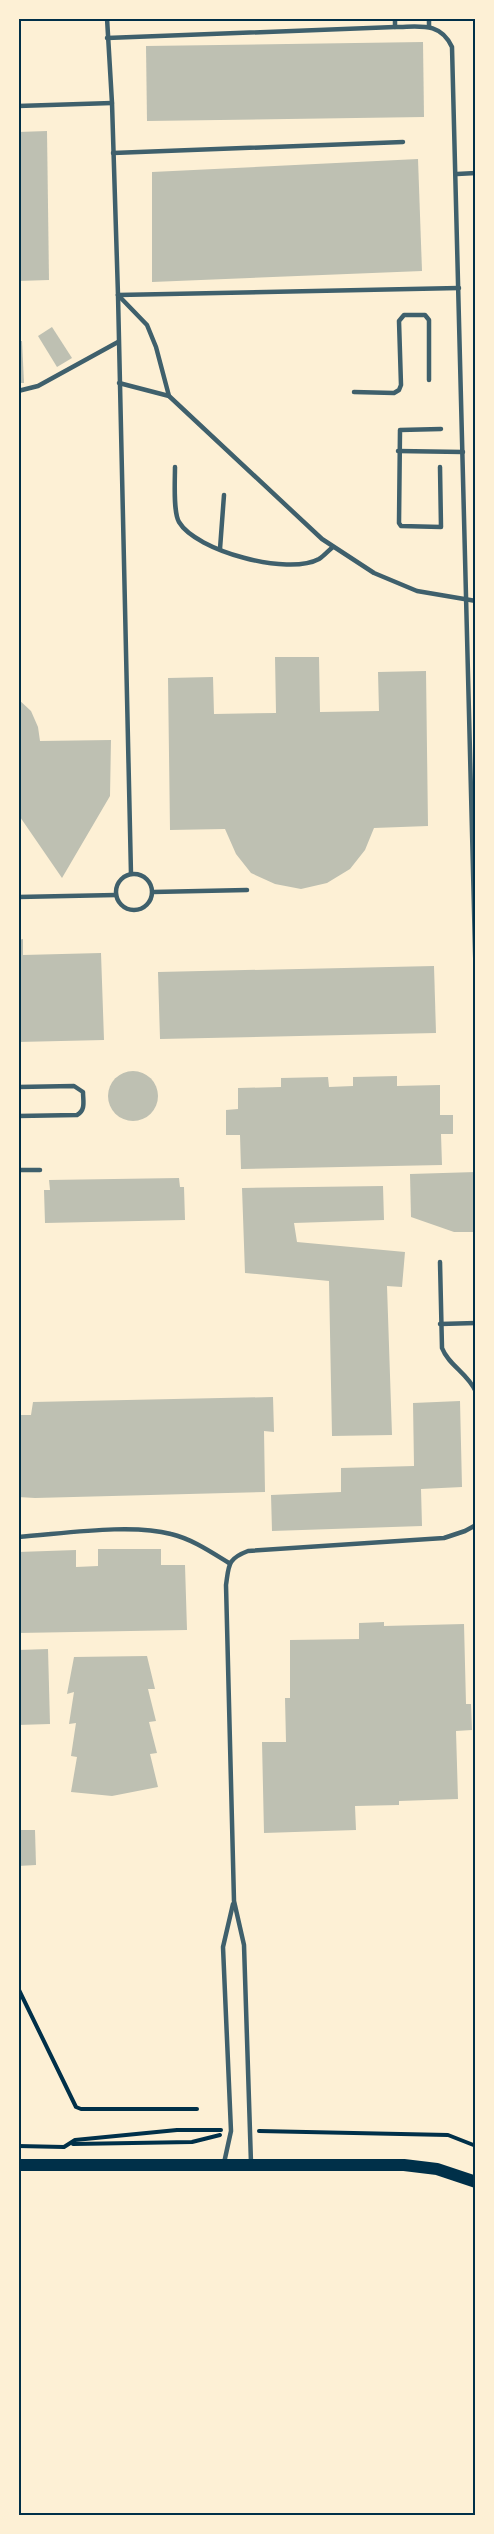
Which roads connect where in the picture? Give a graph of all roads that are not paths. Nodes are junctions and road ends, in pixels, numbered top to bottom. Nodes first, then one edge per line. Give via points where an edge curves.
1 (106, 18) edge
2 (395, 18) edge
3 (429, 18) edge
4 (395, 27) junction
5 (429, 27) junction
6 (107, 38) junction
7 (112, 103) junction
8 (18, 106) edge
9 (403, 142) dead end
10 (113, 153) junction
11 (476, 173) edge
12 (457, 174) junction
13 (459, 288) junction
14 (118, 295) junction
15 (118, 342) junction
16 (429, 380) dead end
17 (119, 383) junction
18 (18, 391) edge
19 (354, 392) dead end
20 (169, 396) junction
21 (441, 429) dead end
22 (398, 451) junction
23 (463, 452) junction
24 (175, 467) dead end
25 (440, 467) dead end
26 (224, 495) dead end
27 (333, 547) junction
28 (220, 549) junction
29 (465, 600) junction
30 (476, 601) edge
31 (476, 683) edge
32 (468, 684) junction
33 (473, 792) edge
34 (131, 874) junction
35 (247, 890) dead end
36 (153, 892) junction
37 (116, 895) junction
38 (18, 897) edge
39 (476, 988) edge
40 (18, 1087) edge
41 (18, 1116) edge
42 (18, 1170) edge
43 (40, 1170) dead end
44 (440, 1262) dead end
45 (476, 1323) edge
46 (440, 1324) junction
47 (476, 1392) edge
48 (476, 1525) edge
49 (18, 1537) edge
50 (229, 1563) junction
51 (234, 1901) junction
52 (18, 2165) edge
53 (224, 2166) junction
54 (252, 2166) junction
55 (472, 2180) edge

1 - 6 lane
2 - 4 lane
3 - 5 lane
4 - 5 lane
4 - 6 lane
5 - 12 lane via 442,32 452,47
6 - 7 lane
7 - 8 lane
7 - 10 lane
9 - 10 lane
10 - 14 lane
11 - 12 lane
12 - 13 lane
13 - 14 lane
13 - 23 lane
14 - 15 lane
14 - 20 lane via 147,325
15 - 17 lane
15 - 18 lane via 38,386
16 - 19 lane via 429,320 425,315 404,315 399,321 399,390
17 - 20 lane
17 - 34 lane
20 - 27 lane
21 - 22 lane via 399,430
22 - 23 lane
22 - 25 lane via 401,526 441,526
23 - 29 lane
24 - 28 lane via 177,519 185,531
26 - 28 lane
27 - 28 lane via 319,559 273,565
27 - 29 lane via 374,573 417,591
29 - 30 lane
29 - 32 lane
31 - 32 lane
32 - 33 lane
33 - 39 lane
34 - 36 lane via 142,876
34 - 37 lane via 121,879
35 - 36 lane
36 - 37 lane via 147,906 136,911 125,909
37 - 38 lane
40 - 41 lane via 74,1086 83,1092 84,1107 77,1115
42 - 43 lane
44 - 46 lane
45 - 46 lane
46 - 47 lane via 447,1360 471,1380
48 - 50 lane via 444,1538 248,1551
49 - 50 lane via 140,1529 186,1539
50 - 51 lane via 226,1585
51 - 53 lane via 223,1947 231,2131
51 - 54 lane via 244,1945
52 - 53 main road
53 - 54 main road
54 - 55 main road via 404,2165 437,2169

